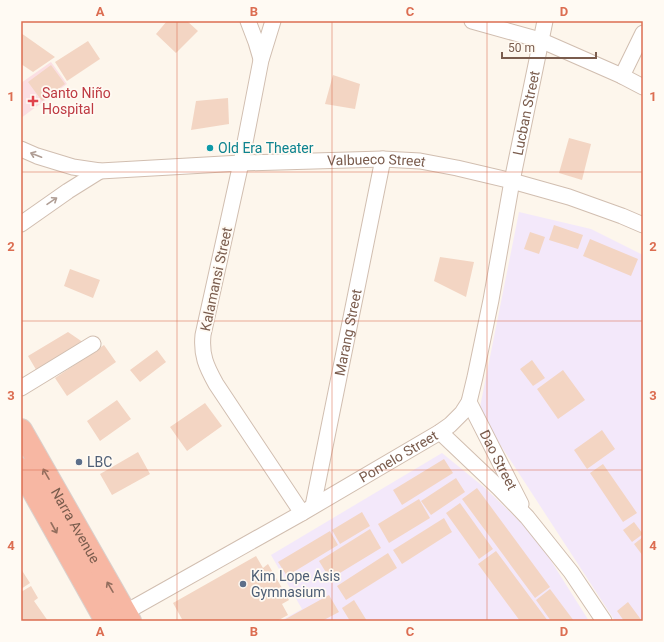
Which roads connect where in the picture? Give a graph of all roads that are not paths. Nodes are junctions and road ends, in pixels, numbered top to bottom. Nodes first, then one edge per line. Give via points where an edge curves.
1 (248, 21) edge
2 (273, 21) edge
3 (472, 21) edge
4 (545, 21) edge
5 (643, 33) edge
6 (540, 40) junction
7 (261, 60) junction
8 (622, 76) junction
9 (643, 87) edge
10 (21, 149) edge
11 (383, 159) junction
12 (241, 163) junction
13 (100, 171) junction
14 (512, 181) junction
15 (21, 224) edge
16 (643, 225) edge
17 (94, 344) dead end
18 (21, 388) edge
19 (469, 402) junction
20 (21, 430) edge
21 (440, 432) junction
22 (21, 470) edge
23 (307, 509) junction
24 (527, 517) junction
25 (118, 619) edge
26 (604, 621) edge

1 - 7 street
2 - 7 street, Kalamansi Street
3 - 6 street
4 - 6 street, Lucban Street
5 - 8 street
6 - 8 street
6 - 14 street, Lucban Street
7 - 12 street, Kalamansi Street
8 - 9 street
13 -> 10 street, Valbueco Street via 72,167
11 - 12 street, Valbueco Street
11 - 14 street, Valbueco Street via 420,161
11 - 23 street, Marang Street
12 - 13 street, Valbueco Street
12 - 23 street, Kalamansi Street via 203,334 204,358 216,384
15 -> 13 street, Valbueco Street
14 - 16 street, Valbueco Street via 569,197
14 - 19 street, Pomelo Street via 491,300
17 - 18 street
19 - 21 street, Pomelo Street via 450,426
19 - 24 street, Dao Street
25 -> 20 highway, Narra Avenue
21 - 23 street, Pomelo Street
21 - 24 street, Dao Street
22 -> 25 highway, Narra Avenue
23 - 25 street, Pomelo Street
24 - 26 street, Dao Street via 571,572

